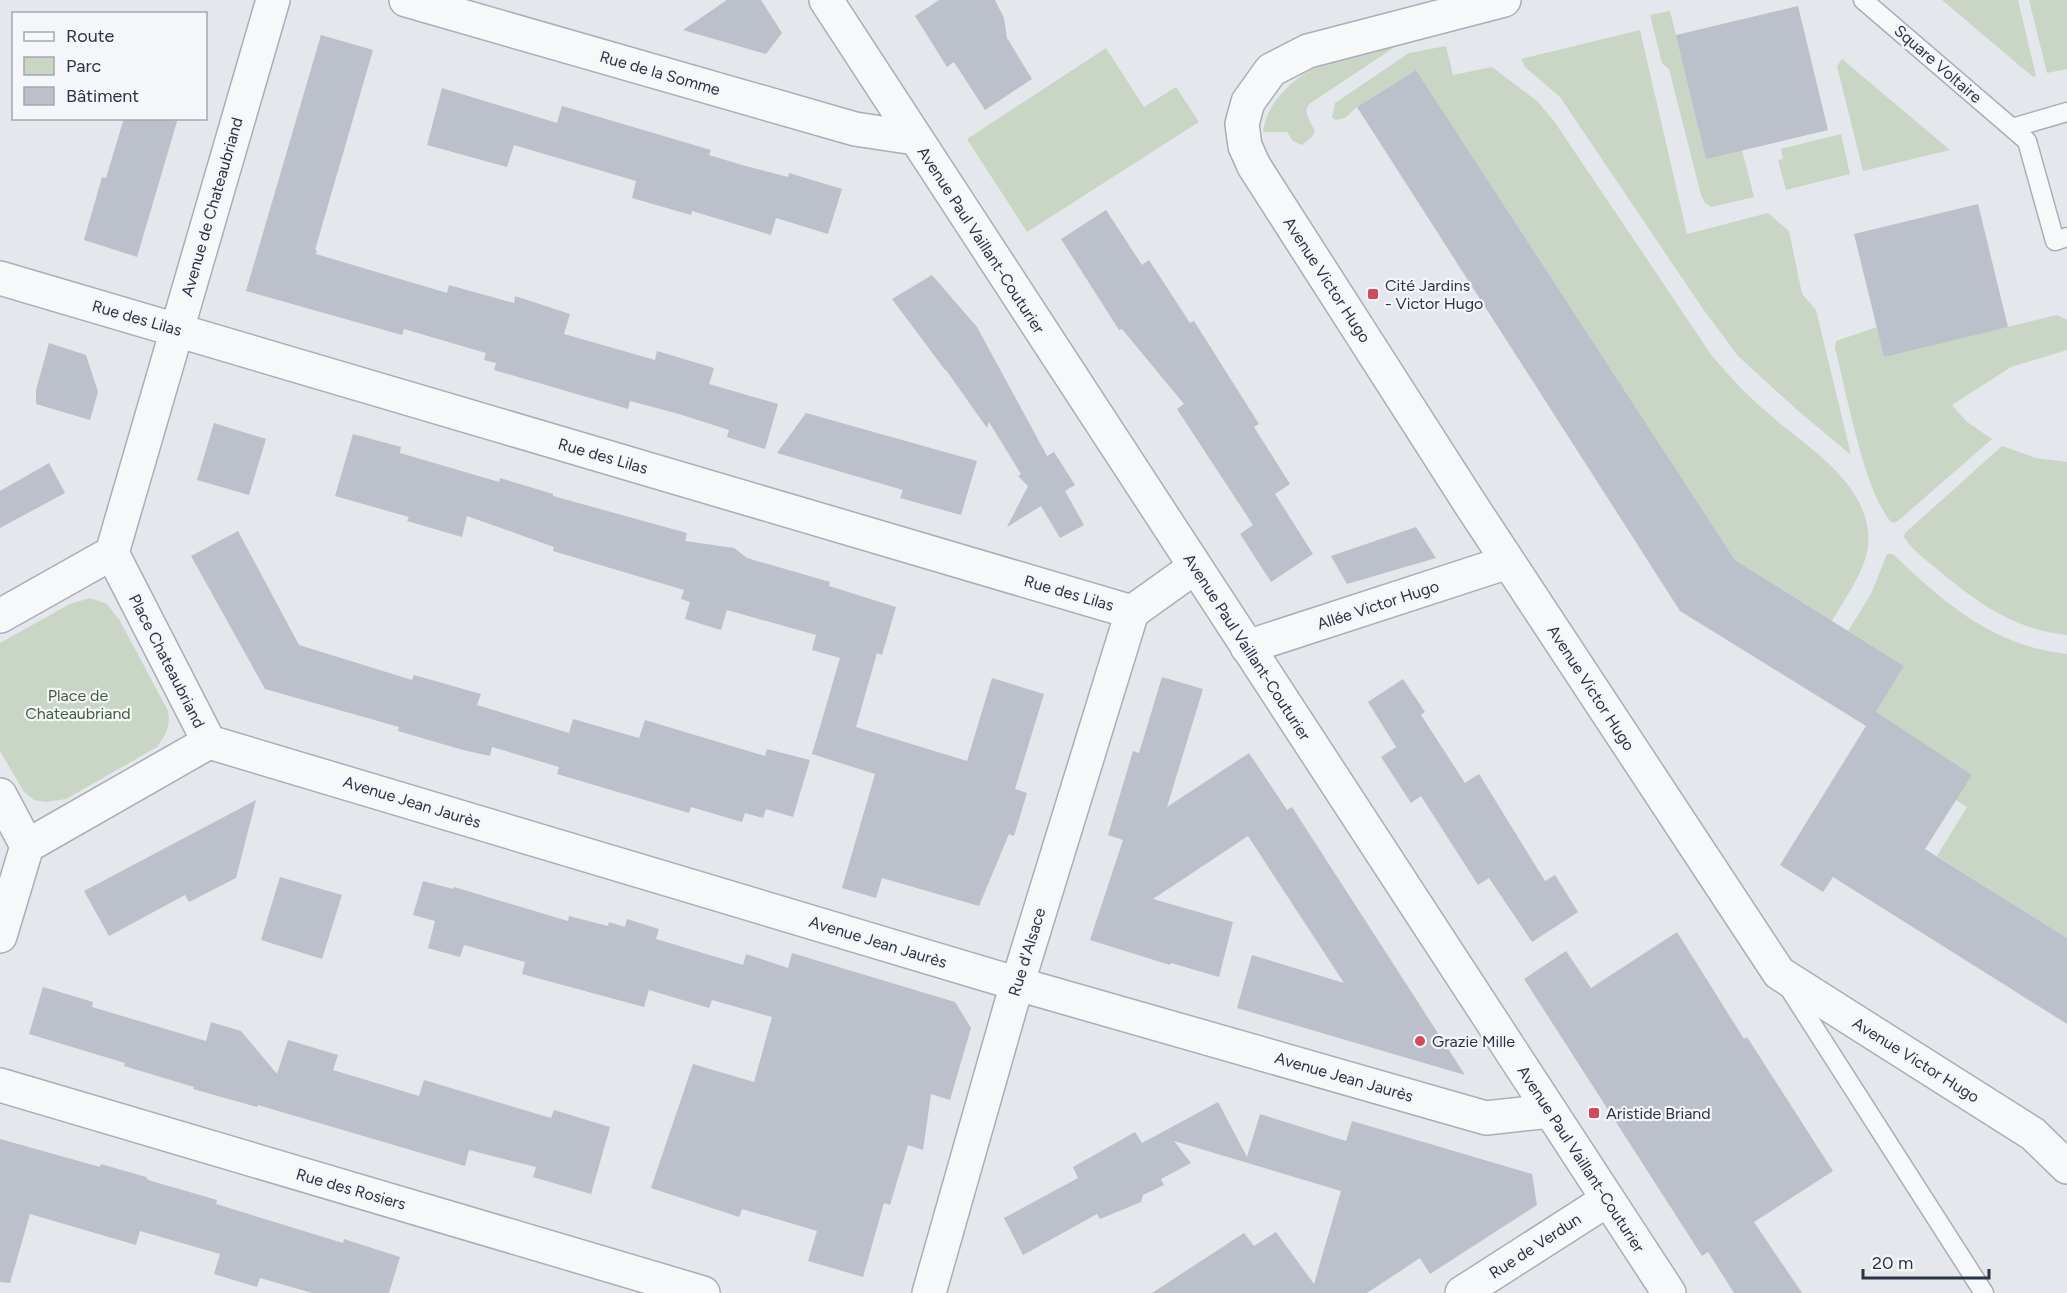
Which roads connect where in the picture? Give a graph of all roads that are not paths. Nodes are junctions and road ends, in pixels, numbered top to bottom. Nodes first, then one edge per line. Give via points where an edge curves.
1 (273, 0) edge
2 (406, 0) edge
3 (826, 0) edge
4 (1504, 0) edge
5 (1863, 0) edge
6 (2067, 112) edge
7 (2012, 128) junction
8 (915, 138) junction
9 (2067, 237) edge
10 (0, 278) edge
11 (176, 330) junction
12 (112, 553) junction
13 (1508, 562) junction
14 (1195, 567) junction
15 (1132, 612) junction
16 (0, 616) edge
17 (1247, 647) junction
18 (209, 742) junction
19 (0, 795) edge
20 (27, 846) junction
21 (0, 936) edge
22 (1779, 973) junction
23 (1018, 984) junction
24 (0, 1085) edge
25 (1550, 1111) junction
26 (2067, 1167) edge
27 (1607, 1200) junction
28 (703, 1293) edge
29 (929, 1293) edge
30 (1462, 1293) edge
31 (1669, 1293) edge
32 (1984, 1293) edge

1 - 11 street, Avenue de Chateaubriand
2 - 8 street, Rue de la Somme via 855,129
3 - 8 street, Avenue Paul Vaillant-Couturier
4 - 13 street, Avenue Victor Hugo via 1308,51 1271,70 1248,102 1242,124 1245,146 1254,166
5 - 7 lane, Square Voltaire
6 - 7 lane
7 - 9 lane, Square Voltaire via 2027,141 2055,241
8 - 14 street, Avenue Paul Vaillant-Couturier
10 - 11 street, Rue des Lilas
11 - 12 street, Avenue de Chateaubriand
11 - 15 street, Rue des Lilas
12 - 16 street
12 - 18 street, Place Chateaubriand
13 - 17 street, Allée Victor Hugo
13 - 22 street, Avenue Victor Hugo
14 - 15 street, Rue des Lilas
14 - 17 street, Avenue Paul Vaillant-Couturier
15 - 23 street, Rue d'Alsace
17 - 25 street, Avenue Paul Vaillant-Couturier
18 - 20 street, Place Chateaubriand
18 - 23 street, Avenue Jean Jaurès
19 - 20 street
20 - 21 street
22 - 26 street, Avenue Victor Hugo via 2033,1134
22 - 32 lane
23 - 25 street, Avenue Jean Jaurès via 1486,1118
23 - 29 street, Rue d'Alsace
24 - 28 street, Rue des Rosiers
25 - 27 street, Avenue Paul Vaillant-Couturier
27 - 30 street, Rue de Verdun
27 - 31 street, Avenue Paul Vaillant-Couturier

